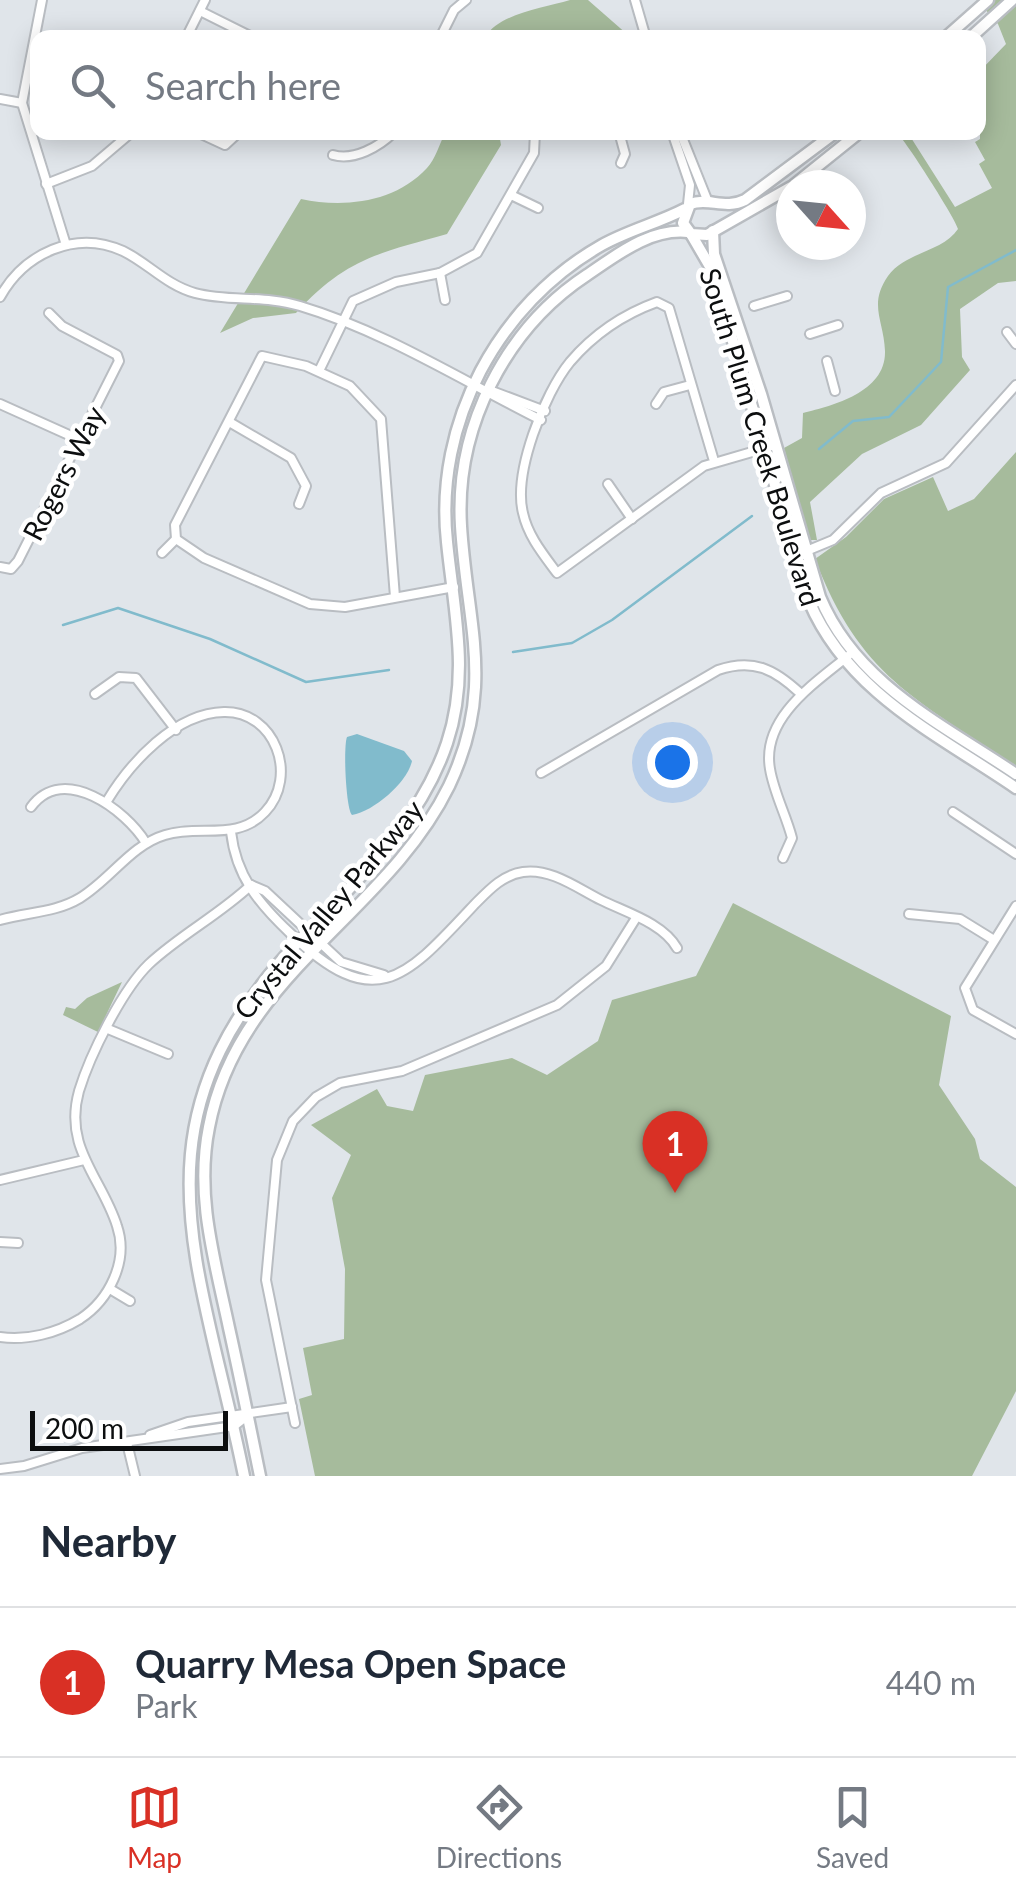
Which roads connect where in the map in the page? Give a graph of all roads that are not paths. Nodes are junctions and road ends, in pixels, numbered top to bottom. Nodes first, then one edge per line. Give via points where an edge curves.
1 (42, 0) edge
2 (205, 0) edge
3 (466, 0) edge
4 (635, 0) edge
5 (988, 0) edge
6 (1012, 0) edge
7 (200, 11) junction
8 (36, 30) edge
9 (190, 30) edge
10 (238, 30) edge
11 (444, 30) edge
12 (644, 30) edge
13 (954, 30) edge
14 (978, 30) edge
15 (30, 62) edge
16 (0, 99) edge
17 (22, 103) junction
18 (30, 130) edge
19 (33, 140) edge
20 (123, 140) edge
21 (387, 140) edge
22 (535, 140) edge
23 (621, 140) edge
24 (675, 140) edge
25 (683, 140) edge
26 (825, 140) edge
27 (850, 140) edge
28 (333, 154) dead end
29 (621, 163) dead end
30 (812, 170) edge
31 (46, 184) junction
32 (511, 195) junction
33 (776, 195) edge
34 (709, 203) junction
35 (538, 208) dead end
36 (686, 208) junction
37 (714, 230) junction
38 (690, 233) junction
39 (66, 245) junction
40 (440, 272) junction
41 (787, 296) dead end
42 (0, 297) edge
43 (445, 300) dead end
44 (754, 306) dead end
45 (49, 313) dead end
46 (341, 322) junction
47 (838, 324) dead end
48 (1007, 332) dead end
49 (810, 334) dead end
50 (1016, 344) edge
51 (827, 361) dead end
52 (319, 371) junction
53 (474, 384) junction
54 (690, 385) junction
55 (1016, 385) edge
56 (488, 390) junction
57 (835, 391) dead end
58 (0, 404) edge
59 (656, 404) dead end
60 (394, 415) dead end
61 (543, 416) junction
62 (381, 420) junction
63 (230, 423) junction
64 (80, 440) junction
65 (768, 447) junction
66 (714, 460) junction
67 (608, 484) dead end
68 (299, 504) dead end
69 (632, 519) junction
70 (176, 539) junction
71 (162, 553) dead end
72 (802, 553) junction
73 (0, 568) edge
74 (454, 587) junction
75 (395, 598) junction
76 (847, 657) junction
77 (800, 693) junction
78 (95, 694) dead end
79 (176, 730) junction
80 (541, 773) dead end
81 (1016, 774) edge
82 (1016, 788) edge
83 (107, 801) junction
84 (30, 807) dead end
85 (953, 812) dead end
86 (232, 832) junction
87 (146, 843) junction
88 (1016, 854) edge
89 (783, 858) dead end
90 (251, 886) junction
91 (1016, 906) edge
92 (909, 914) dead end
93 (636, 918) junction
94 (0, 920) edge
95 (308, 932) junction
96 (994, 940) junction
97 (298, 942) junction
98 (319, 942) junction
99 (677, 948) dead end
100 (310, 953) junction
101 (394, 975) junction
102 (108, 1028) junction
103 (1016, 1034) edge
104 (168, 1054) dead end
105 (84, 1160) junction
106 (0, 1180) edge
107 (0, 1242) edge
108 (18, 1244) dead end
109 (110, 1289) junction
110 (130, 1301) dead end
111 (0, 1337) edge
112 (292, 1407) junction
113 (231, 1413) junction
114 (248, 1415) junction
115 (295, 1423) dead end
116 (234, 1426) junction
117 (139, 1440) junction
118 (126, 1442) junction
119 (0, 1468) edge
120 (25, 1471) edge
121 (134, 1476) edge
122 (244, 1476) edge
123 (260, 1476) edge

1 - 8 street
2 - 7 street
3 - 11 street
4 - 12 street
5 - 13 main road
6 - 14 main road
7 - 9 street
7 - 10 street
15 - 17 street
16 - 17 street
17 - 18 street
19 - 31 street
20 - 31 street via 92,166
21 - 28 street via 343,158
22 - 32 street
23 - 29 street
24 - 36 street via 690,185
25 - 34 street
26 - 34 main road via 745,200
27 - 30 main road
31 - 39 street
32 - 35 street
32 - 40 street via 477,252
33 - 37 main road
34 - 36 main road
34 - 37 main road via 718,215
36 - 38 main road via 682,220
36 - 53 main road, Crystal Valley Parkway via 613,239 567,268 515,318
37 - 38 main road
37 - 65 main road, South Plum Creek Boulevard via 714,254
38 - 56 main road, Crystal Valley Parkway via 658,232 566,290 527,328
38 - 65 main road, South Plum Creek Boulevard via 712,270
39 - 42 street via 35,258
39 - 46 street via 124,252 189,292 271,299
40 - 43 street
40 - 46 street via 365,292
41 - 44 street
45 - 64 street, Rogers Way via 117,355
46 - 52 street
46 - 53 street
47 - 49 street
48 - 50 street
51 - 57 street
52 - 62 street via 350,386
52 - 63 street via 262,356
53 - 56 street
53 - 74 main road, Crystal Valley Parkway via 447,485
54 - 59 street via 664,392
54 - 61 street via 669,308 657,302 629,312 568,364
54 - 66 street
55 - 72 street via 946,464 881,492 833,540
56 - 61 street
56 - 98 main road, Crystal Valley Parkway via 468,448 461,506 477,650 467,732 429,818
58 - 64 street
60 - 62 street
61 - 69 street via 529,444 522,509 557,573
62 - 75 street
63 - 68 street via 291,458 306,486
63 - 70 street via 174,525
64 - 73 street, Rogers Way via 18,560 11,569
65 - 66 street
65 - 72 main road, South Plum Creek Boulevard
66 - 69 street
67 - 69 street
70 - 71 street
70 - 75 street via 310,604 345,607
72 - 76 main road, South Plum Creek Boulevard via 816,616
74 - 75 street
74 - 95 main road, Crystal Valley Parkway via 460,683 441,760 406,823
76 - 77 street
76 - 81 main road, South Plum Creek Boulevard
76 - 82 main road, South Plum Creek Boulevard via 885,701
77 - 80 street via 767,668 737,664
77 - 89 street via 770,752 792,838
78 - 79 street via 119,677 136,678
79 - 83 street via 130,766
79 - 86 street via 195,718 234,713 260,725 276,745 282,773 273,802
83 - 84 street via 53,792
83 - 87 street
85 - 88 street
86 - 87 street via 179,832
86 - 90 street
87 - 94 street via 66,906
90 - 95 street
90 - 97 street via 259,904
90 - 102 street via 140,973
91 - 96 street
92 - 96 street via 960,920
93 - 99 street
93 - 101 street via 550,874 518,873 492,886 418,962
93 - 112 street via 612,960 557,1006 411,1068 340,1082 293,1121 278,1160 266,1280
95 - 97 main road, Crystal Valley Parkway
95 - 98 street
96 - 103 street via 970,974 968,1000 982,1017
97 - 100 street
97 - 113 main road, Crystal Valley Parkway via 221,1041 190,1144 192,1229
98 - 100 main road, Crystal Valley Parkway
98 - 101 street via 348,966
100 - 101 street via 350,978
100 - 114 main road, Crystal Valley Parkway via 260,1008 235,1048 206,1146 207,1227
102 - 104 street
102 - 105 street via 76,1108
105 - 106 street
105 - 109 street via 118,1227 119,1260
107 - 108 street
109 - 110 street
109 - 111 street via 75,1322 41,1336
112 - 114 street
112 - 115 street
113 - 114 street
113 - 116 main road, Crystal Valley Parkway
113 - 117 street
114 - 116 street
114 - 123 main road, Crystal Valley Parkway
116 - 117 street
116 - 122 main road, Crystal Valley Parkway
117 - 118 street
118 - 120 street via 74,1450
118 - 121 street
119 - 120 street

